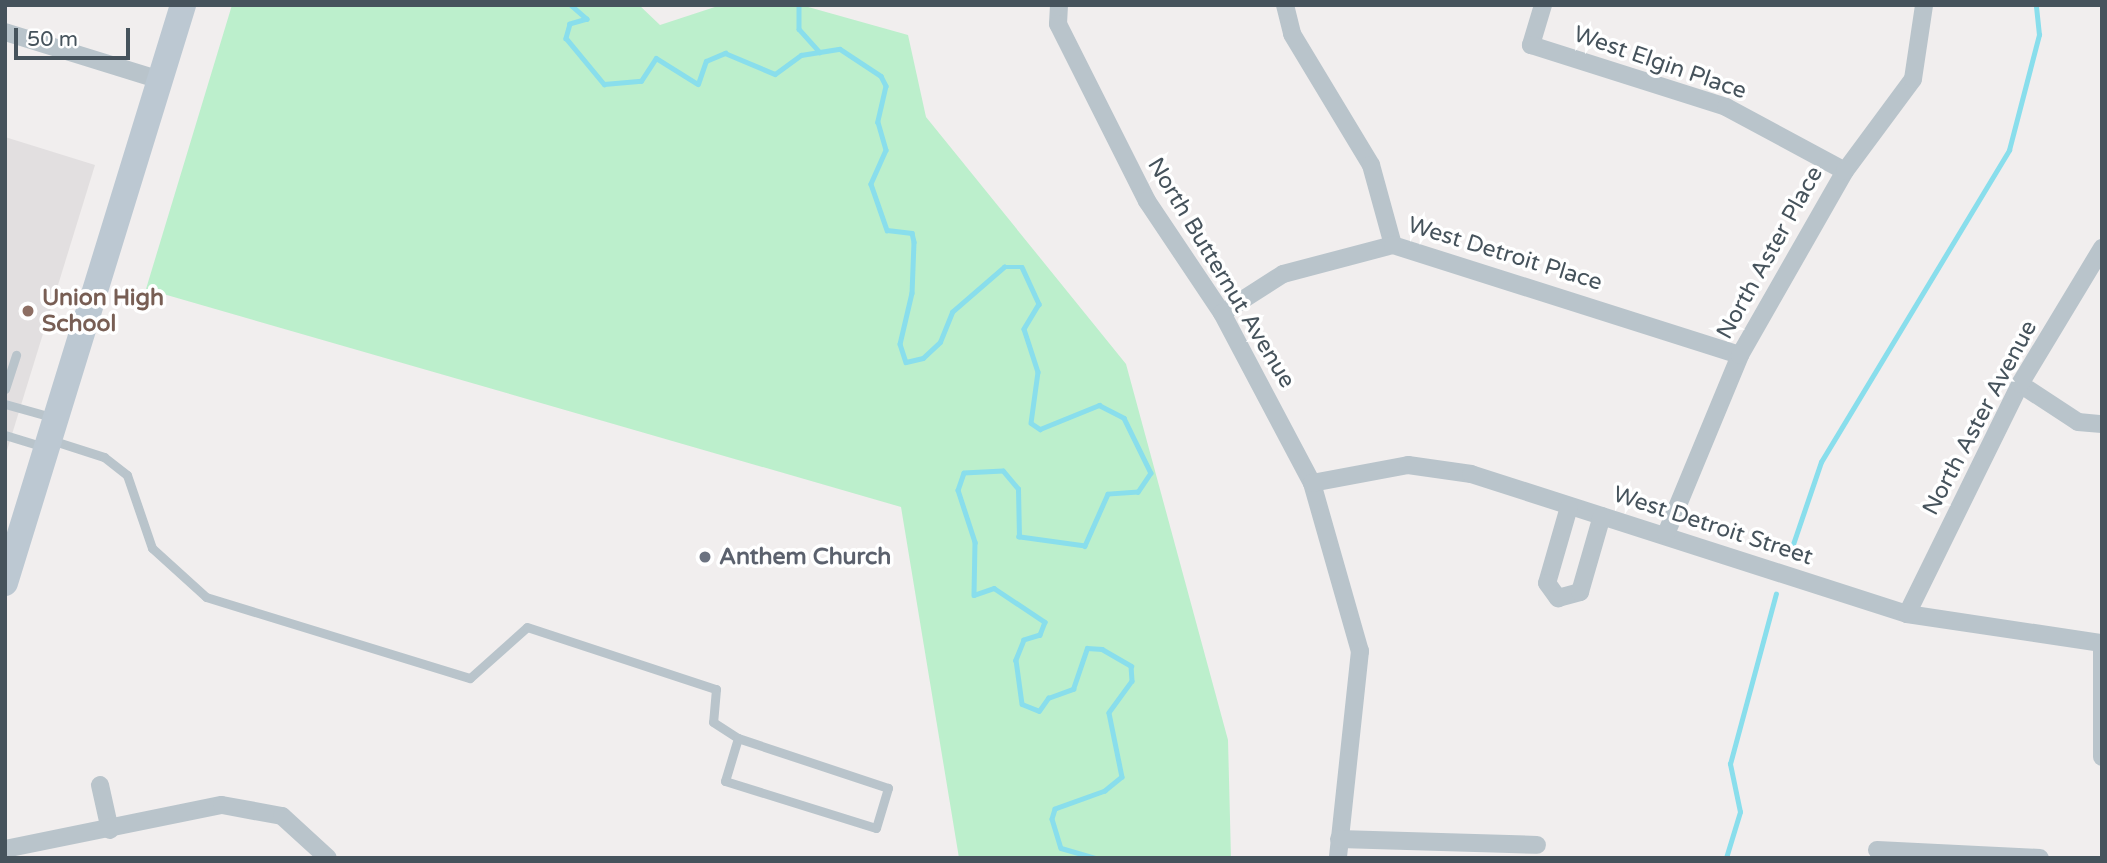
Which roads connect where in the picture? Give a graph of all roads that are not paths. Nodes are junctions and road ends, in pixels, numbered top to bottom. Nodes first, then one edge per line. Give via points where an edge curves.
1 (183, 5) edge
2 (1059, 5) edge
3 (1285, 5) edge
4 (1543, 5) edge
5 (1924, 5) edge
6 (5, 32) edge
7 (160, 80) junction
8 (1845, 170) junction
9 (1393, 245) junction
10 (2102, 248) edge
11 (1222, 313) junction
12 (16, 355) dead end
13 (1740, 355) junction
14 (2020, 384) junction
15 (5, 389) edge
16 (5, 404) edge
17 (2102, 424) edge
18 (5, 435) edge
19 (51, 436) junction
20 (1312, 483) junction
21 (1569, 507) junction
22 (1602, 516) junction
23 (1666, 534) junction
24 (5, 583) edge
25 (1907, 614) junction
26 (2102, 643) edge
27 (738, 738) junction
28 (2102, 757) edge
29 (100, 785) dead end
30 (110, 830) junction
31 (1339, 839) junction
32 (1537, 845) dead end
33 (5, 849) edge
34 (1877, 850) dead end
35 (328, 858) edge
36 (1338, 858) edge
37 (2040, 858) edge

1 - 7 main road
2 - 11 street, North Butternut Avenue via 1058,24 1147,201
3 - 9 street via 1292,34 1371,165
4 - 8 street, West Elgin Place via 1531,45 1726,107
5 - 8 street, North Aster Place via 1913,79
6 - 7 street
7 - 19 main road
8 - 13 street, North Aster Place
9 - 11 street, West Detroit Place via 1283,274
9 - 13 street, West Detroit Place
10 - 14 street, North Aster Avenue
11 - 20 street, North Butternut Avenue
12 - 15 lane
13 - 23 street, North Aster Place
14 - 17 street via 2078,422
14 - 25 street, North Aster Avenue
16 - 19 lane
18 - 19 lane
19 - 24 main road
19 - 27 lane via 104,457 127,475 152,548 206,597 470,678 527,627 716,689 713,722
20 - 21 street, West Detroit Street via 1408,465 1471,474
20 - 31 street, North Butternut Avenue via 1360,650
21 - 22 street, West Detroit Street
21 - 22 street via 1547,583 1558,598 1580,592
22 - 23 street, West Detroit Street
23 - 25 street, West Detroit Street
25 - 26 street, West Detroit Street
26 - 28 street
27 - 27 lane via 725,781 876,828 888,788
29 - 30 street
30 - 33 street
30 - 35 street via 204,808 244,807 282,816
31 - 32 street
31 - 36 street, North Butternut Avenue
34 - 37 street

